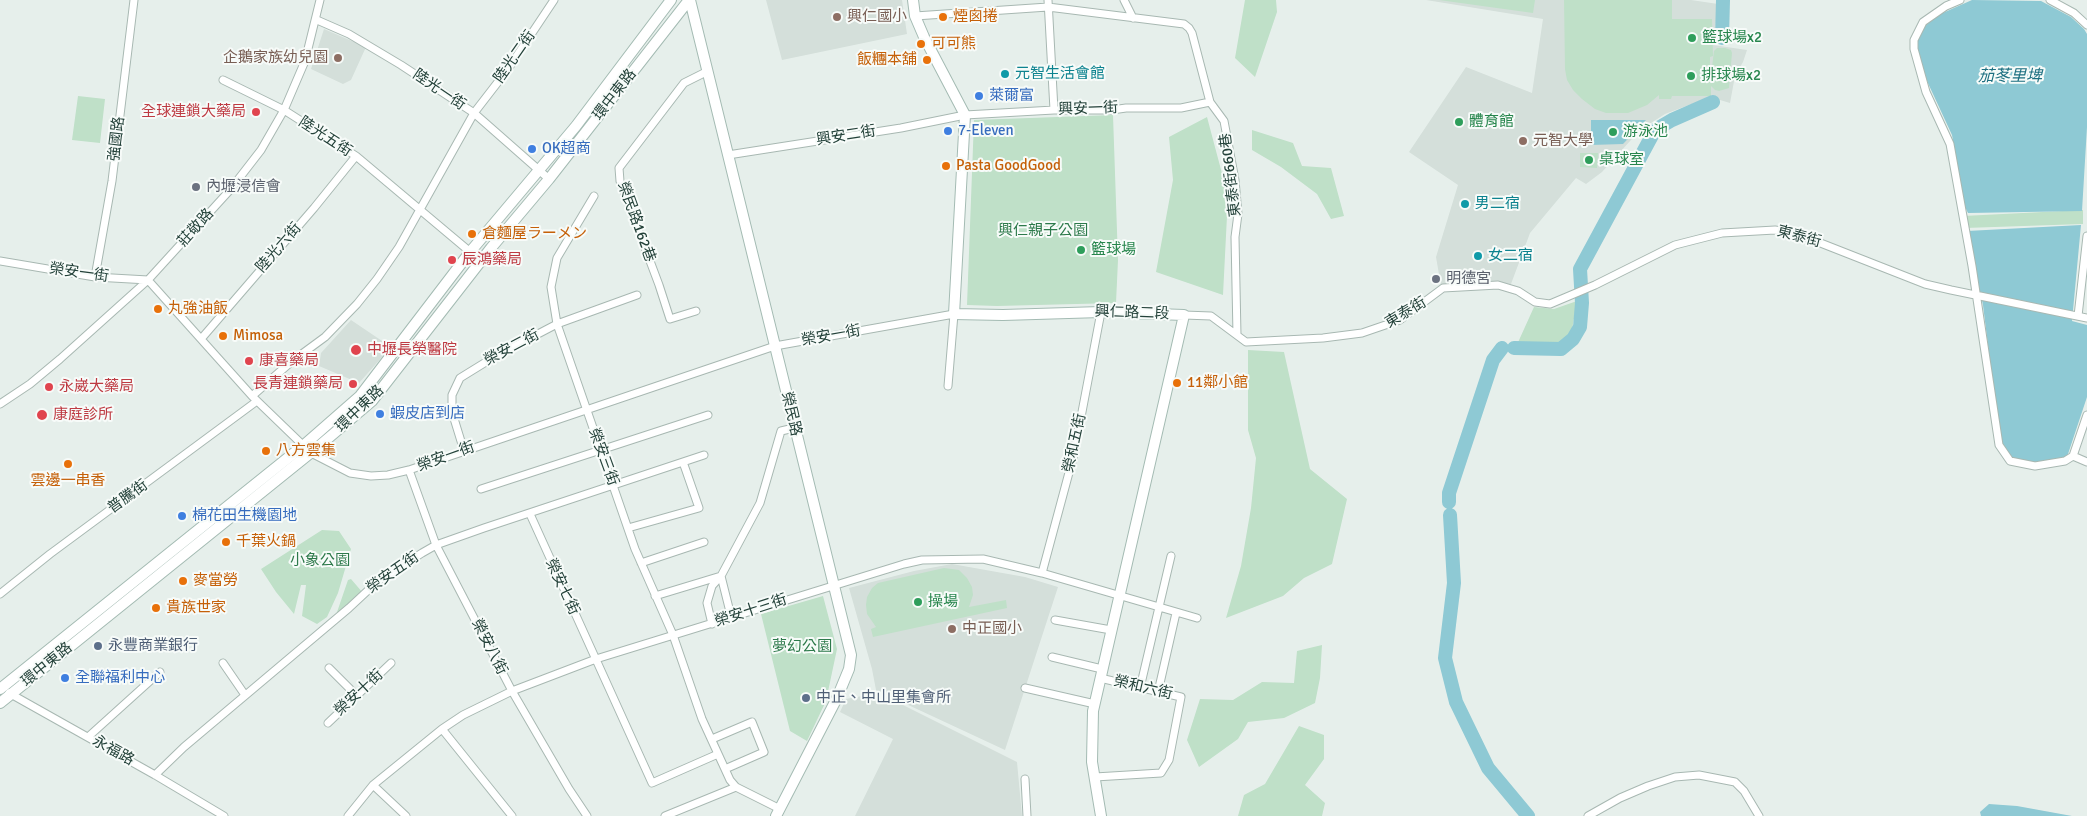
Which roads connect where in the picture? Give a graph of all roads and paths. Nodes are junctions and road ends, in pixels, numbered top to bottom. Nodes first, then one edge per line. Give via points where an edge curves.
1 (134, 0) edge
2 (320, 0) edge
3 (554, 0) edge
4 (671, 0) edge
5 (689, 0) edge
6 (913, 0) edge
7 (1124, 0) edge
8 (1960, 0) edge
9 (2050, 0) edge
10 (1048, 4) edge
11 (915, 16) junction
12 (1133, 18) junction
13 (317, 20) junction
14 (2087, 25) edge
15 (708, 71) junction
16 (222, 80) dead end
17 (1210, 102) junction
18 (284, 110) junction
19 (1054, 110) junction
20 (474, 113) junction
21 (965, 114) junction
22 (728, 155) junction
23 (356, 156) junction
24 (540, 171) junction
25 (549, 179) junction
26 (594, 196) dead end
27 (418, 209) junction
28 (2087, 236) edge
29 (470, 252) junction
30 (0, 261) edge
31 (481, 261) junction
32 (95, 277) junction
33 (148, 280) junction
34 (637, 295) dead end
35 (1975, 296) junction
36 (696, 311) dead end
37 (1102, 312) junction
38 (954, 314) junction
39 (1184, 315) junction
40 (2078, 316) junction
41 (2087, 318) edge
42 (557, 324) junction
43 (1237, 335) junction
44 (201, 339) junction
45 (775, 346) junction
46 (948, 386) dead end
47 (255, 399) junction
48 (0, 404) edge
49 (585, 409) junction
50 (708, 415) dead end
51 (2087, 415) edge
52 (794, 428) junction
53 (307, 449) junction
54 (600, 449) junction
55 (464, 450) junction
56 (704, 455) dead end
57 (2073, 456) junction
58 (683, 462) junction
59 (2087, 462) edge
60 (409, 470) junction
61 (613, 486) junction
62 (481, 489) dead end
63 (530, 514) junction
64 (628, 528) junction
65 (704, 542) dead end
66 (436, 545) junction
67 (1171, 556) dead end
68 (642, 563) junction
69 (1042, 573) junction
70 (721, 576) junction
71 (832, 585) junction
72 (0, 594) edge
73 (655, 596) junction
74 (1118, 596) junction
75 (1159, 608) junction
76 (1176, 613) junction
77 (730, 616) junction
78 (1197, 618) dead end
79 (1055, 620) dead end
80 (712, 624) junction
81 (1111, 630) junction
82 (673, 635) junction
83 (1052, 657) dead end
84 (596, 659) junction
85 (222, 663) dead end
86 (391, 663) dead end
87 (329, 668) dead end
88 (160, 672) dead end
89 (1101, 674) junction
90 (0, 688) edge
91 (1025, 688) dead end
92 (1140, 688) junction
93 (512, 691) junction
94 (1158, 692) junction
95 (12, 694) junction
96 (245, 695) junction
97 (357, 696) junction
98 (0, 703) edge
99 (1095, 704) junction
100 (328, 722) dead end
101 (442, 728) junction
102 (88, 737) junction
103 (712, 739) junction
104 (718, 754) junction
105 (725, 769) junction
106 (155, 775) junction
107 (1095, 777) junction
108 (1025, 779) dead end
109 (373, 785) junction
110 (736, 787) junction
111 (778, 812) edge
112 (587, 815) edge
113 (224, 816) edge
114 (348, 816) edge
115 (406, 816) edge
116 (512, 816) edge
117 (666, 816) edge
118 (1027, 816) edge
119 (1101, 816) edge
120 (1588, 816) edge
121 (1758, 816) edge

1 - 32 street, 強國路 via 112,181
2 - 13 street, 莊敬路
3 - 20 street, 陸光二街
4 - 24 street, 環中東路
5 - 15 street, 榮民路
5 - 25 street, 環中東路
6 - 11 street
7 - 12 street
8 - 35 street via 1923,22 1914,40 1914,49 1926,92 1950,144
9 - 14 street via 2074,13
10 - 11 street
10 - 12 street
10 - 19 street
11 - 21 street
12 - 17 street, 東泰街660巷 via 1184,24 1192,33
13 - 18 street, 莊敬路 via 306,60
13 - 20 street, 陸光一街 via 350,34
15 - 22 street, 榮民路
15 - 36 street, 榮民路162巷 via 684,83 619,168 620,181 670,319
16 - 18 street, 陸光五街
17 - 19 street, 興安一街 via 1181,108
17 - 43 street, 東泰街660巷 via 1224,121 1238,214 1235,237
18 - 23 street, 陸光五街
18 - 33 street, 莊敬路 via 261,150 230,190
19 - 21 street, 興安一街
20 - 24 street, 陸光一街
20 - 27 street, 陸光二街
21 - 22 street, 興安二街 via 901,128
21 - 38 street
22 - 45 street, 榮民路
23 - 27 street, 陸光五街
23 - 44 street, 陸光六街
24 - 25 street, 陸光一街
24 - 29 street, 環中東路
25 - 31 street, 環中東路
26 - 42 street, 榮安三街 via 557,258 552,288
27 - 29 street, 陸光五街
27 - 47 street, 普騰街 via 399,246 357,304
28 - 40 street
29 - 31 street, 陸光五街
29 - 53 street, 環中東路 via 360,396
30 - 32 street, 榮安一街
31 - 53 street, 環中東路 via 372,401
32 - 33 street, 榮安一街
33 - 44 street, 榮安一街
33 - 48 street, 莊敬路 via 30,384
34 - 42 street, 榮安二街
35 - 40 street, 東泰街
35 - 43 street, 東泰街 via 1926,284 1804,236 1775,230 1722,233 1675,245 1550,304 1535,302 1518,291 1498,285 1443,288 1400,320 1362,333 1262,342 1246,342
35 - 57 street via 1997,438 2002,451 2010,461 2035,466 2065,461
37 - 38 street, 興仁路二段
37 - 39 street, 興仁路二段
37 - 69 street, 榮和五街 via 1074,454
38 - 45 street, 榮安一街
38 - 46 street
39 - 43 street, 東泰街 via 1211,316
39 - 74 street, 興仁路二段
40 - 41 street
42 - 49 street, 榮安三街
42 - 55 street, 榮安二街 via 494,356 460,378 452,395 452,412
44 - 47 street, 榮安一街
45 - 49 street, 榮安一街
45 - 52 street, 榮民路
47 - 53 street, 榮安一街
47 - 72 street, 普騰街
49 - 54 street, 榮安三街
49 - 55 street, 榮安一街
50 - 54 street
51 - 57 street
52 - 70 street via 781,431 760,503
52 - 71 street, 榮民路
53 - 60 street, 榮安一街 via 350,473 388,476
53 - 90 street, 環中東路
53 - 95 street, 環中東路
54 - 61 street, 榮安三街
54 - 62 street
55 - 60 street, 榮安一街
56 - 58 street, 榮安五街
57 - 59 street
58 - 61 street, 榮安五街
58 - 64 street via 699,508
60 - 66 street, 榮安八街
61 - 63 street, 榮安五街
61 - 64 street, 榮安三街
63 - 66 street, 榮安五街
63 - 84 street, 榮安七街
64 - 68 street, 榮安三街
65 - 68 street
66 - 93 street, 榮安八街
66 - 96 street, 榮安五街 via 378,581
67 - 75 street
68 - 73 street, 榮安三街
69 - 71 street, 榮安十三街 via 982,559 922,560
69 - 74 street, 榮安十三街
70 - 73 street
70 - 77 street
70 - 80 street via 712,586 707,604
71 - 77 street, 榮安十三街
71 - 111 street, 榮民路 via 850,645 849,669
73 - 82 street, 榮安三街
74 - 75 street, 榮安十三街
74 - 81 street, 興仁路二段
75 - 76 street, 榮安十三街
75 - 92 street
76 - 78 street, 榮安十三街
76 - 94 street
77 - 80 street, 榮安十三街
79 - 81 street
80 - 82 street, 榮安十三街
81 - 89 street, 興仁路二段
82 - 84 street, 榮安十三街
82 - 103 street, 榮安三街
83 - 89 street, 榮和六街
84 - 93 street, 榮安十三街
84 - 104 street, 榮安七街 via 652,784
85 - 96 street
86 - 97 street, 榮安十街
87 - 97 street
88 - 102 street
89 - 92 street, 榮和六街
89 - 99 street, 興仁路二段
90 - 95 street, 永福路
91 - 99 street
92 - 94 street, 榮和六街
93 - 101 street, 榮安十三街
93 - 112 street, 榮安八街
94 - 107 street, 榮和六街 via 1181,697 1169,760 1161,773
95 - 98 street, 環中東路
95 - 102 street, 永福路
96 - 106 street, 榮安五街
97 - 100 street, 榮安十街
99 - 107 street, 興仁路二段 via 1092,737
101 - 109 street, 榮安十三街
101 - 116 street
102 - 106 street, 永福路
103 - 104 street, 榮安三街
103 - 105 street via 752,722 764,752
104 - 105 street, 榮安三街
105 - 110 street, 榮安三街
106 - 113 street, 永福路
107 - 119 street, 興仁路二段
108 - 118 street
109 - 114 street, 榮安十三街
109 - 115 street
110 - 111 street
110 - 117 street
120 - 121 street via 1648,786 1675,777 1699,775 1735,782

